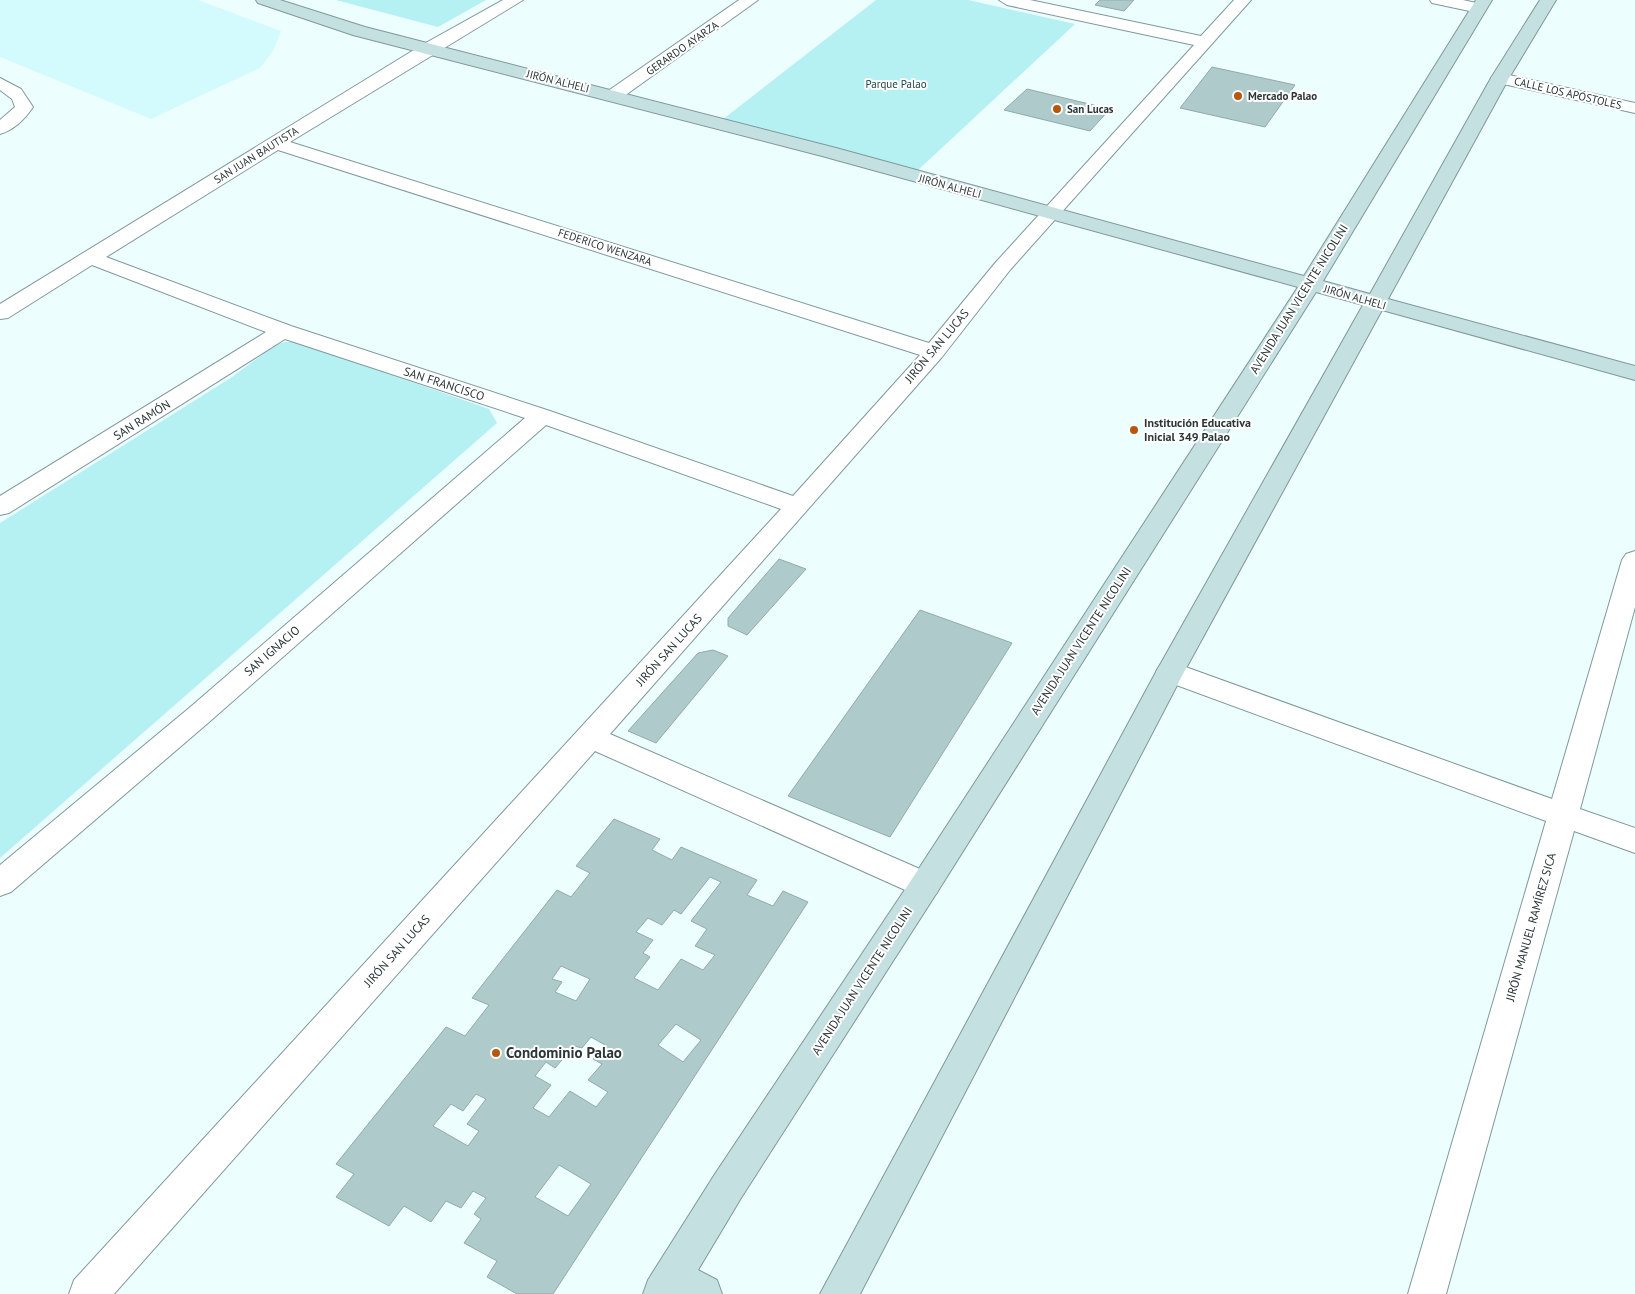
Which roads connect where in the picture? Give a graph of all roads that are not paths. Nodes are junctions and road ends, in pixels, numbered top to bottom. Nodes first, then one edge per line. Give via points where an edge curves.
1 (264, 0) edge
2 (515, 0) edge
3 (750, 0) edge
4 (1007, 0) edge
5 (1243, 0) edge
6 (1438, 0) edge
7 (1548, 0) edge
8 (1481, 4) edge
9 (1205, 42) junction
10 (428, 49) junction
11 (1500, 78) junction
12 (0, 83) edge
13 (614, 95) junction
14 (1635, 108) edge
15 (0, 128) edge
16 (275, 143) junction
17 (1052, 213) junction
18 (91, 258) junction
19 (1310, 284) junction
20 (1375, 304) junction
21 (0, 313) edge
22 (283, 331) junction
23 (934, 352) junction
24 (1635, 373) edge
25 (542, 416) junction
26 (798, 506) junction
27 (0, 507) edge
28 (1635, 560) edge
29 (1170, 672) junction
30 (590, 737) junction
31 (1563, 815) junction
32 (1635, 841) edge
33 (0, 883) edge
34 (925, 885) junction
35 (679, 1288) edge
36 (88, 1294) edge
37 (838, 1294) edge
38 (1427, 1294) edge

1 - 10 street, JIRÓN ALHELI via 359,31
2 - 10 street, SAN JUAN BAUTISTA
3 - 13 street, GERARDO AYARZA
4 - 9 street
5 - 9 street, JIRÓN SAN LUCAS
6 - 8 street
7 - 11 street
8 - 19 street, AVENIDA JUAN VICENTE NICOLINI
9 - 17 street, JIRÓN SAN LUCAS
10 - 13 street, JIRÓN ALHELI
10 - 16 street, SAN JUAN BAUTISTA
11 - 14 street, CALLE LOS APÓSTOLES
11 - 20 street
12 - 15 street via 21,98 24,107 19,115
13 - 17 street, JIRÓN ALHELI
16 - 18 street, SAN JUAN BAUTISTA
16 - 23 street, FEDERICO WENZARA
17 - 19 street, JIRÓN ALHELI
17 - 23 street, JIRÓN SAN LUCAS via 1003,266
18 - 21 street, SAN JUAN BAUTISTA
18 - 22 street, SAN FRANCISCO
19 - 20 street, JIRÓN ALHELI
19 - 34 street, AVENIDA JUAN VICENTE NICOLINI
20 - 24 street, JIRÓN ALHELI
20 - 29 street
22 - 25 street, SAN FRANCISCO
22 - 27 street, SAN RAMÓN
23 - 26 street, JIRÓN SAN LUCAS
25 - 26 street, SAN FRANCISCO
25 - 33 street, SAN IGNACIO via 198,716
26 - 30 street, JIRÓN SAN LUCAS
28 - 31 street, JIRÓN MANUEL RAMÍREZ SICA
29 - 31 street
29 - 37 street
30 - 34 street
30 - 36 street, JIRÓN SAN LUCAS
31 - 32 street
31 - 38 street, JIRÓN MANUEL RAMÍREZ SICA
34 - 35 street, AVENIDA JUAN VICENTE NICOLINI via 728,1186

